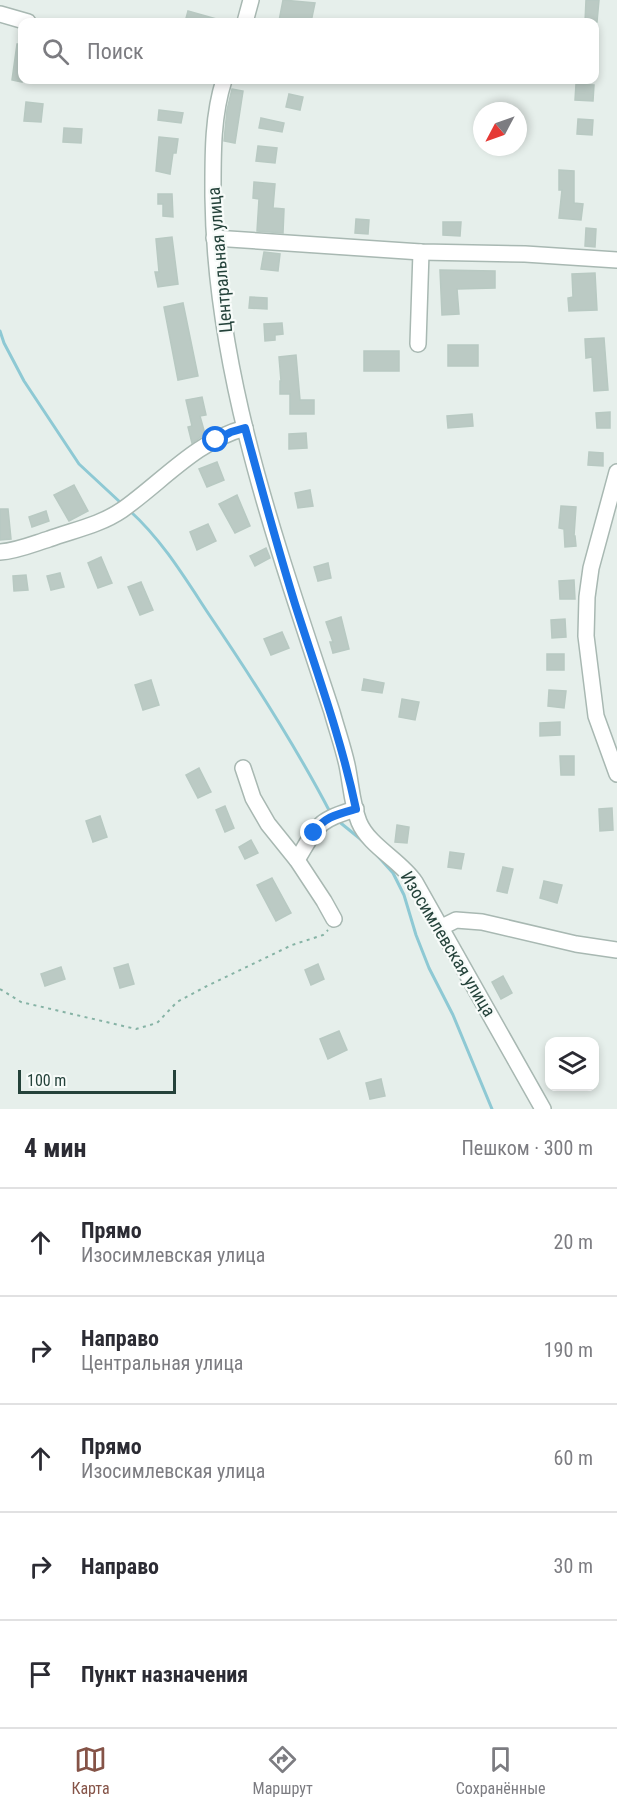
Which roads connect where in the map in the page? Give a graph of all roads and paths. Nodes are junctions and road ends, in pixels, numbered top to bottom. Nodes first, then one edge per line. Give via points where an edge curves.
1 (251, 0) edge
2 (0, 14) edge
3 (246, 18) edge
4 (18, 19) edge
5 (223, 84) edge
6 (214, 238) junction
7 (421, 252) junction
8 (617, 260) edge
9 (418, 344) dead end
10 (245, 428) junction
11 (617, 472) edge
12 (0, 552) edge
13 (332, 715) joint
14 (243, 768) dead end
15 (617, 774) edge
16 (356, 809) junction
17 (297, 860) junction
18 (333, 920) joint
19 (440, 928) junction
20 (617, 950) edge
21 (0, 989) edge
22 (543, 1109) edge

1 - 3 street
2 - 4 street
5 - 6 street, Центральная улица via 215,121
6 - 7 street
6 - 10 street, Центральная улица via 224,330
7 - 8 street
7 - 9 street
10 - 12 street via 203,447 120,511 24,547
10 - 13 street, Центральная улица via 295,604
11 - 15 street via 591,568 586,636 596,716
13 - 16 street, Изосимлевская улица
14 - 17 street via 253,798 268,824
16 - 17 street via 322,822
16 - 19 street, Изосимлевская улица via 364,832 408,872
17 - 18 street
18 - 21 path via 323,935 291,945 205,987 177,1002 157,1023 136,1029 21,1002
19 - 20 street via 456,920 482,922
19 - 22 street, Изосимлевская улица

